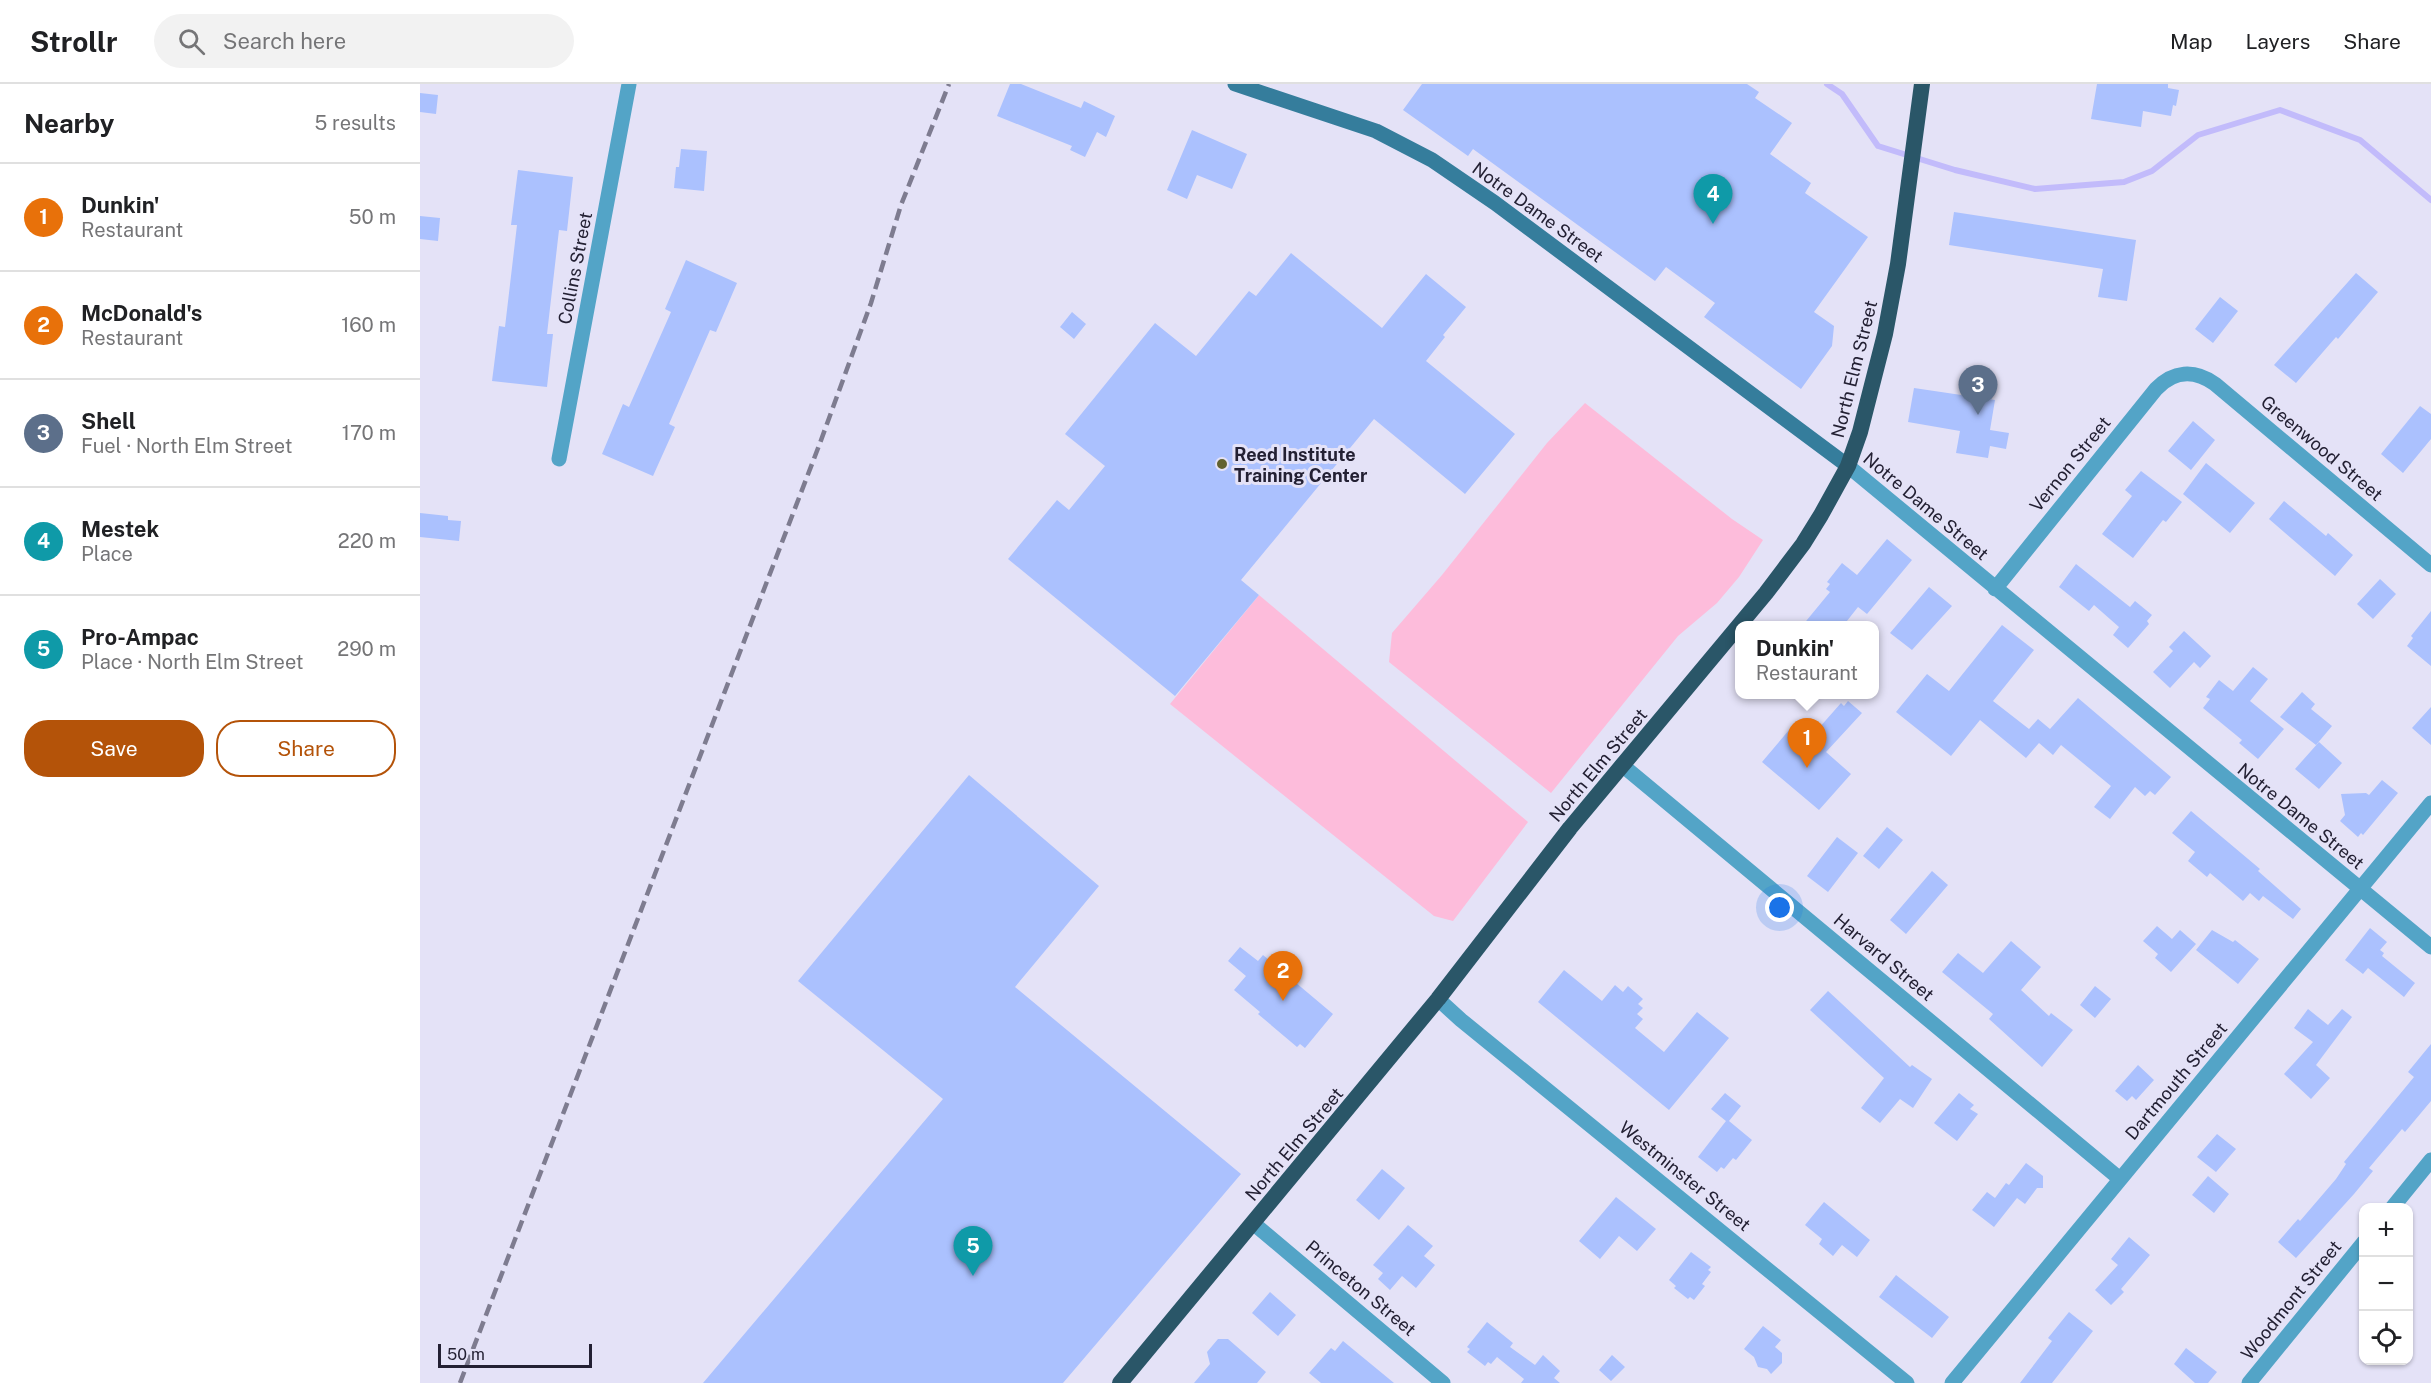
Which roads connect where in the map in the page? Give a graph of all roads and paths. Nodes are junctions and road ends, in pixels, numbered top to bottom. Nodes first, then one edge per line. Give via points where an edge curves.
1 (629, 84) edge
2 (1236, 84) edge
3 (1922, 84) edge
4 (2183, 373) joint
5 (558, 459) dead end
6 (1848, 466) junction
7 (2431, 565) edge
8 (1995, 589) junction
9 (1743, 621) edge
10 (1735, 630) edge
11 (1622, 765) junction
12 (2431, 803) edge
13 (2360, 889) junction
14 (2431, 947) edge
15 (1438, 999) junction
16 (2431, 1161) edge
17 (2120, 1179) junction
18 (2396, 1203) edge
19 (1254, 1223) junction
20 (2359, 1248) edge
21 (1120, 1383) edge
22 (1443, 1383) edge
23 (1907, 1383) edge
24 (1952, 1383) edge
25 (2248, 1383) edge

1 - 5 street, Collins Street
2 - 6 main road, Notre Dame Street via 1376,131 1432,160
3 - 6 highway, North Elm Street via 1885,334
4 - 7 street, Greenwood Street via 2196,374 2215,384
4 - 8 street, Vernon Street via 2172,376 2156,389
6 - 8 street, Notre Dame Street
6 - 9 highway, North Elm Street via 1797,552
8 - 13 street, Notre Dame Street
10 - 11 highway, North Elm Street
11 - 15 highway, North Elm Street
11 - 17 street, Harvard Street
12 - 13 street, Dartmouth Street
13 - 14 street, Notre Dame Street
13 - 17 street, Dartmouth Street
15 - 19 highway, North Elm Street
15 - 23 street, Westminster Street
16 - 18 street
17 - 24 street, Dartmouth Street
19 - 21 highway, North Elm Street
19 - 22 street, Princeton Street
20 - 25 street, Woodmont Street

